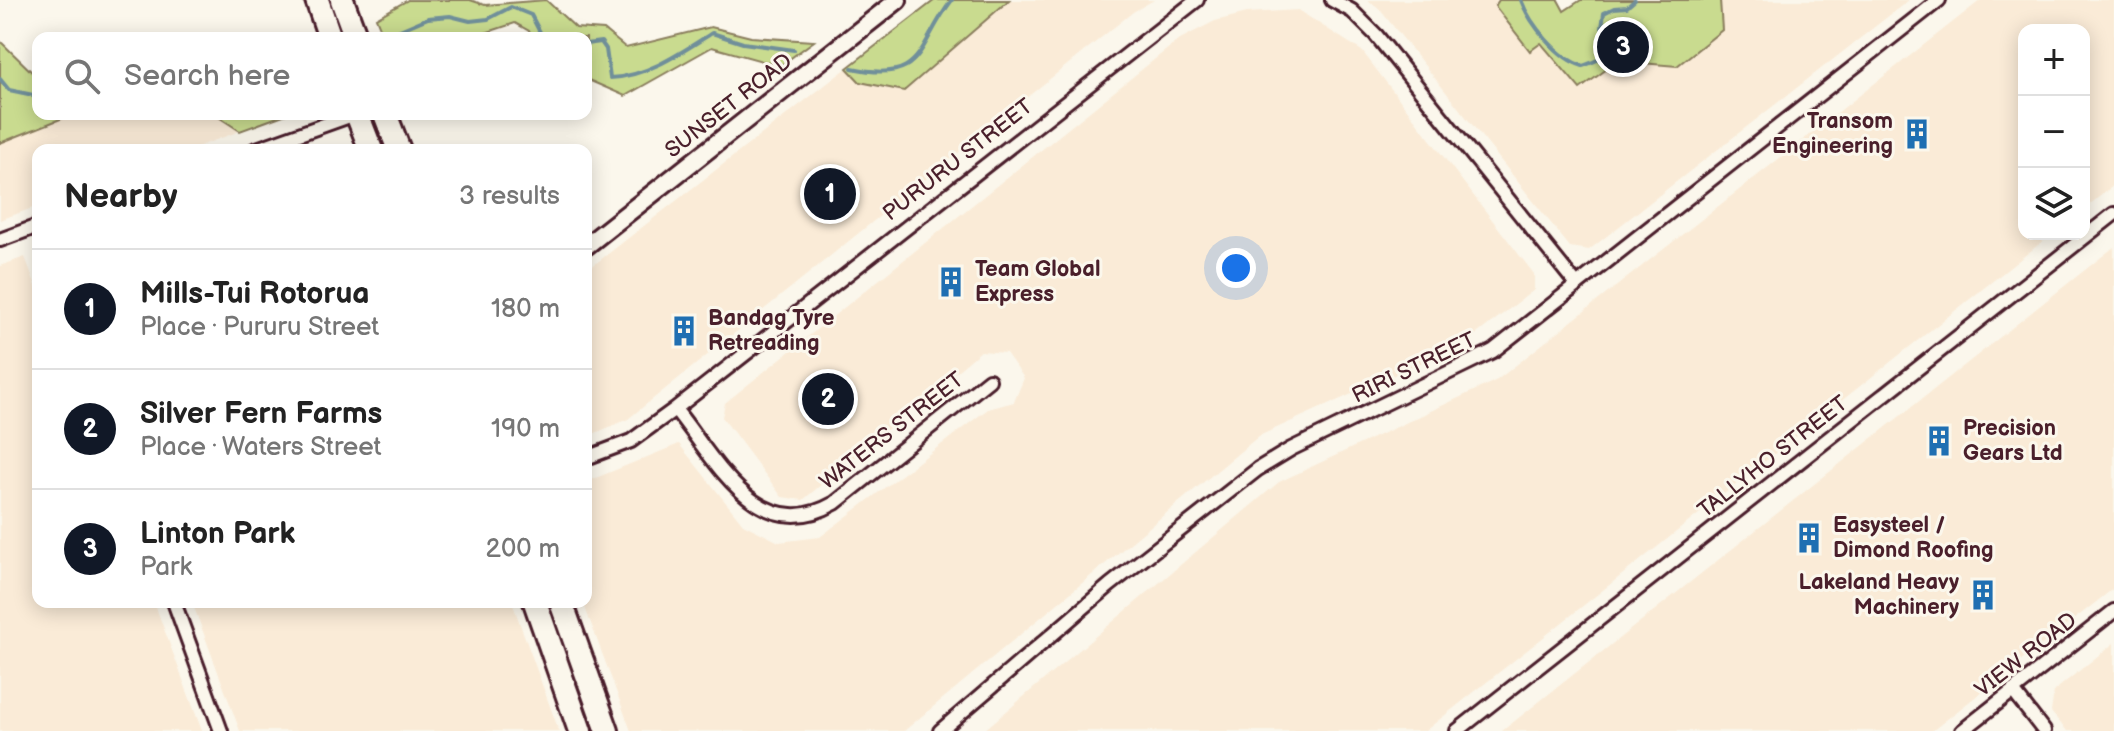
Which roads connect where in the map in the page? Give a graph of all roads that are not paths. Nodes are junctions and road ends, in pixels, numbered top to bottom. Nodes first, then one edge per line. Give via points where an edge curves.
1 (317, 0) edge
2 (342, 0) edge
3 (898, 0) edge
4 (1197, 0) edge
5 (1332, 0) edge
6 (1939, 0) edge
7 (328, 32) edge
8 (354, 32) edge
9 (339, 120) edge
10 (358, 120) edge
11 (387, 120) edge
12 (271, 144) edge
13 (368, 144) edge
14 (397, 144) edge
15 (2114, 214) edge
16 (32, 229) edge
17 (0, 240) edge
18 (592, 241) edge
19 (1576, 284) junction
20 (989, 380) dead end
21 (675, 409) junction
22 (592, 456) edge
23 (176, 608) edge
24 (537, 608) edge
25 (563, 608) edge
26 (2114, 611) edge
27 (2013, 691) junction
28 (221, 731) edge
29 (580, 731) edge
30 (607, 731) edge
31 (940, 731) edge
32 (1457, 731) edge
33 (1962, 731) edge
34 (2044, 731) edge

1 - 7 highway
2 - 8 highway
3 - 18 main road, SUNSET ROAD
4 - 21 street, PURURU STREET
5 - 19 street via 1376,35
6 - 19 street, RIRI STREET
9 - 12 street
10 - 13 highway
11 - 14 highway
15 - 32 street, TALLYHO STREET
16 - 17 street
19 - 31 street, RIRI STREET via 1493,351 1267,463 1133,566
20 - 21 street, WATERS STREET via 835,503 799,517 766,512 746,497
21 - 22 street, PURURU STREET via 631,441
23 - 28 street
24 - 29 highway
25 - 30 highway
26 - 27 street, VIEW ROAD
27 - 33 street, VIEW ROAD
27 - 34 street

